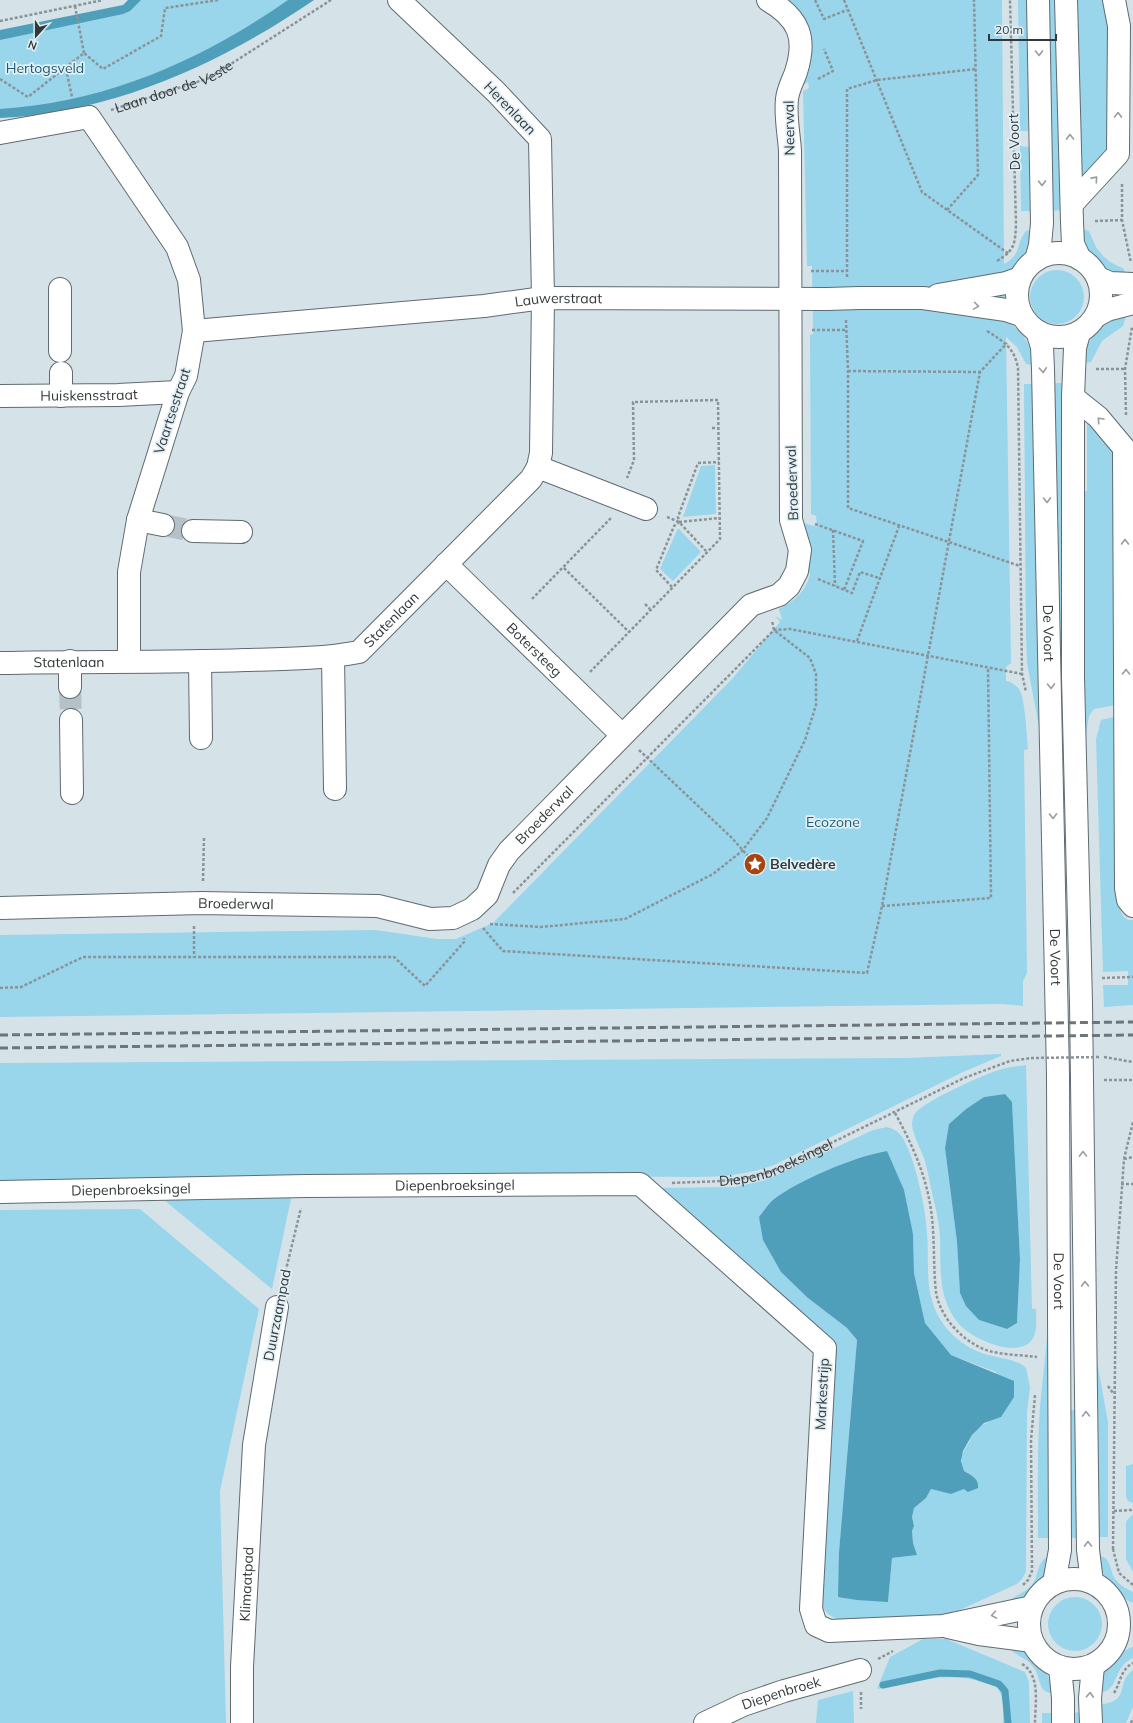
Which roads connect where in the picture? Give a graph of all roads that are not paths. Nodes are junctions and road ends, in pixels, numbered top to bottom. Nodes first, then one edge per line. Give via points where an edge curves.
1 (399, 0) edge
2 (768, 0) edge
3 (1038, 0) edge
4 (1066, 0) edge
5 (1114, 0) edge
6 (1126, 26) edge
7 (0, 133) edge
8 (1072, 204) junction
9 (1080, 258) junction
10 (1036, 260) junction
11 (1132, 274) edge
12 (1020, 278) junction
13 (1098, 278) junction
14 (60, 289) dead end
15 (543, 298) junction
16 (789, 298) junction
17 (923, 298) junction
18 (1133, 303) edge
19 (1021, 315) junction
20 (1096, 316) junction
21 (194, 331) junction
22 (1037, 331) junction
23 (1079, 333) junction
24 (60, 351) dead end
25 (60, 373) dead end
26 (178, 392) junction
27 (0, 396) edge
28 (61, 396) junction
29 (1073, 397) junction
30 (538, 467) junction
31 (646, 509) dead end
32 (138, 520) junction
33 (163, 525) tunnel mouth
34 (193, 531) tunnel mouth
35 (241, 532) dead end
36 (446, 564) junction
37 (333, 657) junction
38 (70, 661) junction
39 (129, 661) junction
40 (200, 661) junction
41 (0, 663) edge
42 (70, 687) tunnel mouth
43 (1130, 711) edge
44 (71, 720) tunnel mouth
45 (622, 735) junction
46 (201, 738) dead end
47 (335, 789) dead end
48 (72, 793) dead end
49 (1133, 906) edge
50 (0, 908) edge
51 (640, 1184) joint
52 (0, 1192) edge
53 (277, 1307) road end
54 (254, 1445) joint
55 (1092, 1582) junction
56 (1054, 1583) junction
57 (1032, 1606) junction
58 (1125, 1608) edge
59 (943, 1626) junction
60 (1125, 1638) edge
61 (1032, 1641) junction
62 (1093, 1666) junction
63 (1060, 1667) junction
64 (860, 1670) dead end
65 (242, 1723) edge
66 (705, 1723) edge
67 (1063, 1723) edge
68 (1091, 1723) edge

1 - 15 street, Herenlaan via 496,92 540,139
2 - 16 street, Neerwal via 791,17 802,45 787,99 790,151
3 -> 10 street, De Voort via 1042,223
8 -> 4 street
5 - 6 street
8 -> 6 street via 1118,154
7 - 21 street, Vaartsestraat via 89,117 177,247 189,280
8 - 9 street via 1073,244
9 - 10 street via 1058,253
9 - 13 street
10 - 12 street
11 - 13 street via 1110,282
12 - 17 street, Lauwerstraat via 1006,283
12 - 19 street via 1017,303
13 - 20 street via 1101,297
14 - 24 street
15 - 16 street, Lauwerstraat
15 - 21 street, Lauwerstraat via 484,306
15 - 30 street, Statenlaan via 541,453
16 - 17 street, Lauwerstraat, bridge
16 - 45 street, Broederwal via 791,520 800,550 797,571 789,586 779,595 751,606
17 -> 19 street, Lauwerstraat via 1006,310
18 - 20 street via 1107,310
19 - 22 street
20 - 23 street
21 - 26 street, Vaartsestraat via 186,376
22 - 23 street via 1058,337
22 -> 56 street, De Voort via 1042,347 1043,369 1058,1075 1060,1550
23 - 29 street, De Voort via 1075,348
25 - 28 street
26 - 28 street, Huiskensstraat
26 - 32 street, Vaartsestraat
27 - 28 street, Huiskensstraat
43 -> 29 street via 1124,448 1098,417
55 -> 29 street, De Voort via 1088,1550 1081,1003 1073,677
30 - 31 street
30 - 36 street, Statenlaan via 531,479
32 - 33 street
32 - 39 street, Vaartsestraat via 129,572
34 - 35 street
36 - 37 street, Statenlaan via 360,652
36 - 45 street, Botersteeg
37 - 40 street, Statenlaan
37 - 47 street
38 - 39 street, Statenlaan
38 - 41 street, Statenlaan
38 - 42 street
39 - 40 street, Statenlaan
40 - 46 street
43 - 49 street via 1126,888 1128,900
44 - 48 street
45 - 50 street, Broederwal via 509,851 499,865 487,895 472,909 453,918 430,919 378,906 202,903
51 - 52 street, Diepenbroeksingel via 306,1186
51 - 59 street, Markestrijp via 825,1348 811,1609 816,1625 828,1631
53 - 54 street, Duurzaampad
54 - 65 street, Klimaatpad via 242,1667
55 - 56 street via 1066,1579
55 - 58 street
56 - 57 street via 1041,1593
57 -> 59 street
57 - 61 street via 1029,1623
58 - 60 street via 1120,1623
59 - 61 street
60 - 62 street via 1103,1660
61 - 63 street via 1038,1652
62 - 63 street via 1076,1670
68 -> 62 street
63 - 67 street
64 - 66 street, Diepenbroek via 743,1704

